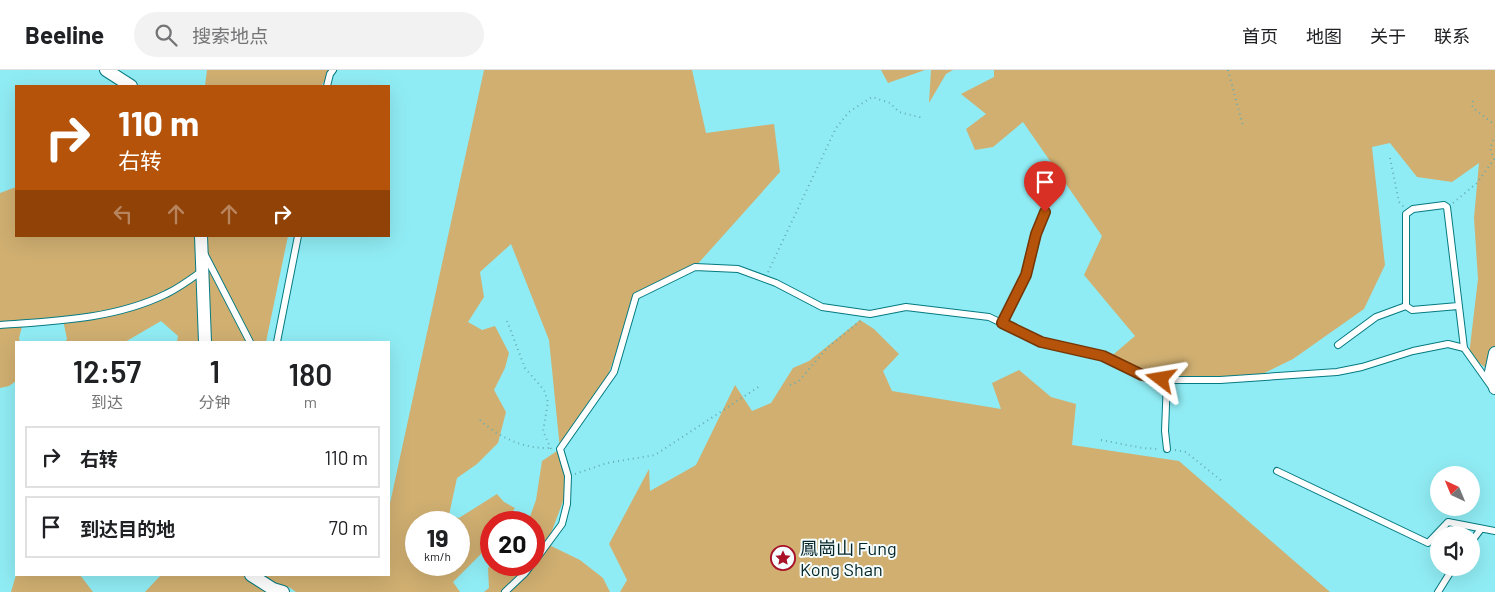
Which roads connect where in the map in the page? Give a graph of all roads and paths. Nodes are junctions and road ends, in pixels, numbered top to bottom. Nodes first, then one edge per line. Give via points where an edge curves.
1 (106, 70) edge
2 (333, 70) edge
3 (1228, 70) edge
4 (128, 85) edge
5 (327, 85) edge
6 (1473, 101) dead end
7 (923, 118) dead end
8 (1495, 125) edge
9 (1243, 126) dead end
10 (1495, 136) edge
11 (1390, 158) dead end
12 (1447, 208) junction
13 (1045, 212) dead end
14 (1408, 212) junction
15 (298, 237) edge
16 (201, 242) edge
17 (202, 271) junction
18 (765, 279) junction
19 (1406, 306) junction
20 (1458, 306) junction
21 (870, 314) junction
22 (507, 322) dead end
23 (1002, 323) junction
24 (0, 325) edge
25 (205, 341) edge
26 (250, 341) edge
27 (277, 341) edge
28 (1338, 346) dead end
29 (1464, 348) junction
30 (1495, 353) edge
31 (1167, 380) junction
32 (790, 385) dead end
33 (760, 386) dead end
34 (1495, 390) edge
35 (480, 420) dead end
36 (1101, 440) dead end
37 (549, 448) junction
38 (560, 449) junction
39 (1167, 449) junction
40 (1277, 471) dead end
41 (568, 476) junction
42 (1223, 482) dead end
43 (1481, 529) joint
44 (1495, 531) edge
45 (545, 547) edge
46 (252, 576) edge
47 (522, 576) edge
48 (1448, 576) edge
49 (283, 592) edge
50 (505, 592) edge
51 (1438, 592) edge

1 - 4 street
2 - 5 lane
3 - 9 path
6 - 8 path via 1473,108
7 - 18 path via 899,112 890,103 872,97 849,112 836,128
10 - 12 path via 1490,148 1494,159 1483,176
11 - 14 path via 1399,202
12 - 14 lane via 1444,205
12 - 20 lane
13 - 23 lane via 1026,275
14 - 19 lane
15 - 27 lane
16 - 17 street
16 - 26 lane
17 - 24 lane via 167,294 126,310 74,319
17 - 25 street
18 - 21 lane via 822,307
18 - 38 lane via 738,269 695,267 636,296 614,372
19 - 20 lane via 1412,310
19 - 28 lane via 1376,317
20 - 29 lane
21 - 23 lane via 906,307 989,317
21 - 32 path via 827,348 799,381
22 - 37 path via 525,368 544,390 548,402 543,432
23 - 31 lane via 1041,342 1103,356 1142,375
29 - 31 lane via 1448,344 1413,350 1362,368 1337,372
29 - 34 lane
30 - 34 street via 1491,372
31 - 39 lane
33 - 41 path via 654,456 607,463
35 - 37 path via 513,442 534,449
36 - 39 path
37 - 38 path via 554,451
38 - 41 lane
39 - 42 path via 1186,452
40 - 43 lane via 1428,543 1448,522
41 - 45 lane via 562,524
43 - 44 lane
46 - 49 street via 273,590
47 - 50 lane
48 - 51 lane

